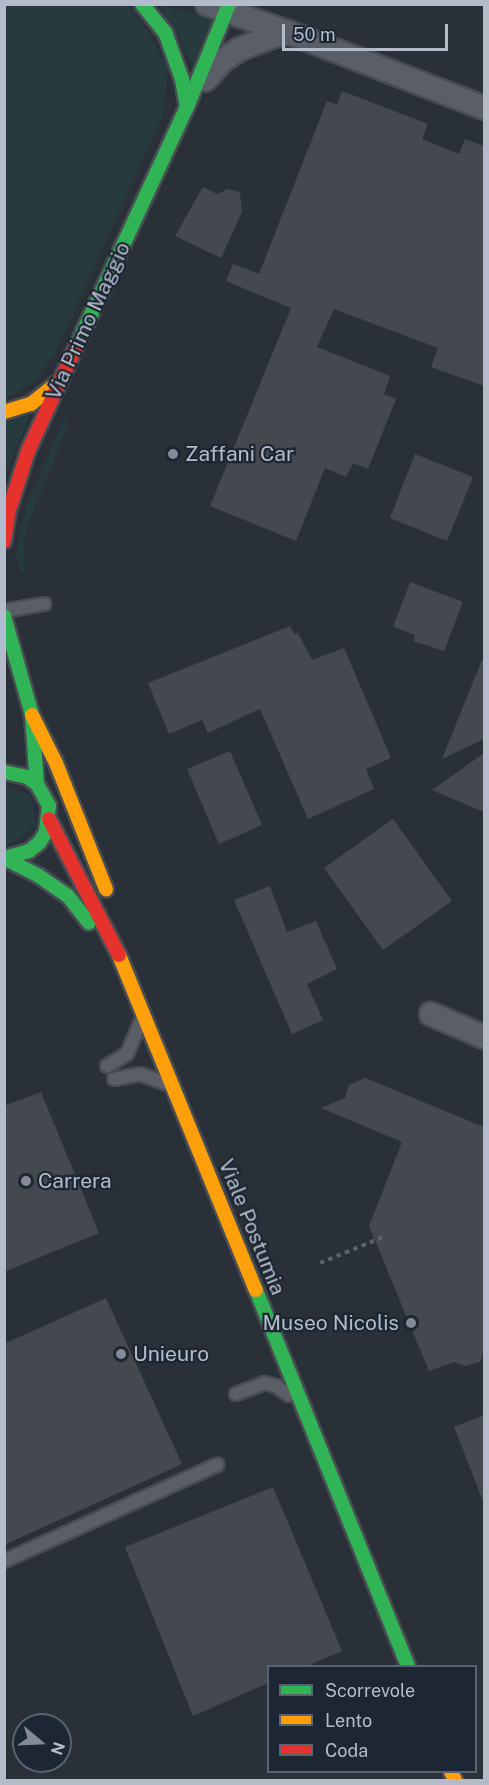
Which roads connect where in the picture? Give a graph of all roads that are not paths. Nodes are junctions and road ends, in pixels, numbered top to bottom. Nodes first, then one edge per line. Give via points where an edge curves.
1 (142, 4) edge
2 (265, 4) edge
3 (221, 6) edge
4 (290, 33) junction
5 (187, 107) junction
6 (484, 108) edge
7 (63, 377) junction
8 (4, 412) edge
9 (4, 541) edge
10 (44, 604) dead end
11 (4, 611) edge
12 (4, 616) edge
13 (32, 715) junction
14 (4, 772) edge
15 (37, 784) junction
16 (49, 819) junction
17 (4, 858) edge
18 (110, 898) dead end
19 (120, 928) dead end
20 (126, 969) junction
21 (143, 1010) junction
22 (431, 1014) dead end
23 (484, 1037) edge
24 (108, 1066) dead end
25 (114, 1079) dead end
26 (173, 1086) junction
27 (236, 1394) dead end
28 (305, 1412) junction
29 (217, 1465) dead end
30 (4, 1561) edge
31 (408, 1665) edge

1 - 5 main road via 165,32 182,79
2 - 4 street
3 - 4 street
3 - 5 main road
4 - 5 street, Via Primo Maggio via 262,40 223,60
4 - 6 street
5 - 7 main road, Via Primo Maggio
7 - 8 main road via 31,404
7 - 9 main road, Via Primo Maggio via 28,451 9,510
10 - 11 lane
12 - 13 main road
13 - 15 main road, Viale Postumia
13 - 18 main road via 56,763
14 - 15 main road via 27,777
15 - 16 main road, Viale Postumia via 49,806
16 - 17 main road, Viale Postumia via 39,843 23,854
16 - 20 main road, Viale Postumia
17 - 20 main road, Viale Postumia via 68,896
19 - 20 main road, Viale Postumia
20 - 21 main road, Viale Postumia
21 - 24 lane via 127,1054
21 - 26 main road, Viale Postumia
22 - 23 street
25 - 26 lane via 140,1074
26 - 28 main road, Viale Postumia
27 - 28 lane via 265,1383 276,1386
28 - 31 main road, Viale Postumia
29 - 30 lane

